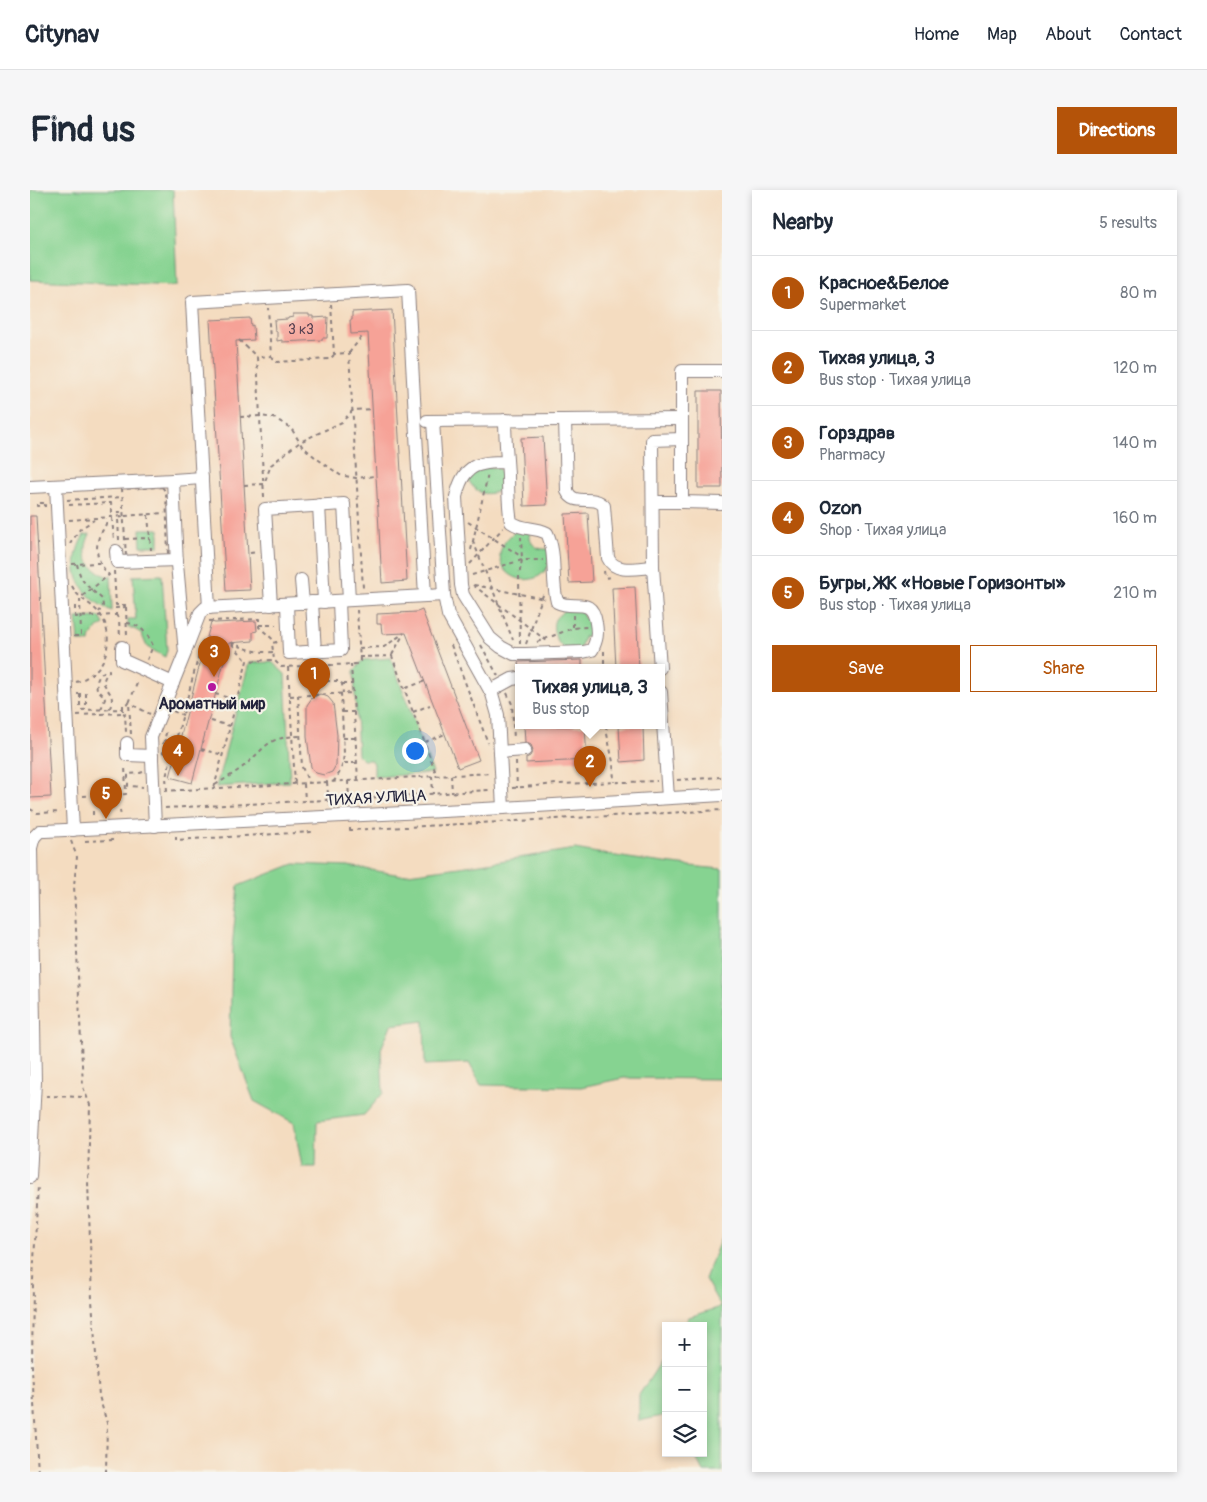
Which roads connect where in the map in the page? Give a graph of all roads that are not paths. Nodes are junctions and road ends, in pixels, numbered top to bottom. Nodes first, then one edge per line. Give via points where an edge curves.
1 (722, 371) edge
2 (682, 419) junction
3 (506, 420) junction
4 (565, 420) junction
5 (434, 421) junction
6 (416, 422) junction
7 (682, 439) junction
8 (507, 462) junction
9 (202, 478) junction
10 (173, 480) junction
11 (30, 486) edge
12 (56, 486) junction
13 (653, 502) junction
14 (682, 502) junction
15 (722, 503) edge
16 (319, 505) junction
17 (119, 548) road end
18 (177, 560) junction
19 (653, 567) junction
20 (302, 580) dead end
21 (444, 595) junction
22 (425, 596) junction
23 (313, 602) junction
24 (352, 602) junction
25 (287, 604) junction
26 (270, 605) junction
27 (209, 614) junction
28 (123, 641) road end
29 (315, 652) junction
30 (185, 653) junction
31 (660, 664) edge
32 (515, 679) edge
33 (173, 683) junction
34 (490, 691) junction
35 (664, 729) edge
36 (128, 737) road end
37 (494, 748) junction
38 (520, 751) road end
39 (152, 756) junction
40 (722, 795) edge
41 (668, 798) junction
42 (503, 808) junction
43 (155, 826) junction
44 (72, 834) junction
45 (32, 836) edge
46 (33, 1089) edge
47 (32, 1127) edge
48 (30, 1177) edge

1 - 2 street via 682,371
2 - 4 street
2 - 7 street
3 - 4 street
3 - 5 street
3 - 8 street
4 - 19 street via 568,494 577,500 596,499 604,506 608,558 612,565 620,568
5 - 6 street
5 - 21 street
6 - 9 street via 408,290 192,302
6 - 22 street
7 - 13 street via 652,440
7 - 14 street
8 - 8 street via 511,522 521,528 547,533 551,542 557,602 580,604 595,613 598,633 592,650 514,654 490,638 463,595 456,497 462,479 476,465
9 - 10 street
9 - 27 street
10 - 12 street
10 - 18 street
11 - 12 street
12 - 44 street
13 - 14 street
13 - 19 street
14 - 15 street
16 - 23 street
16 - 24 street via 344,504
16 - 26 street via 265,508
17 - 18 street via 117,562
18 - 30 street
19 - 31 street
20 - 23 street
21 - 22 street
21 - 34 street via 448,615
22 - 24 street
23 - 24 street
23 - 25 street
23 - 29 street
24 - 29 street via 341,650
25 - 26 street
25 - 29 street via 290,653
26 - 27 street
27 - 30 street via 205,608 200,613
28 - 33 street via 122,660
30 - 33 street
32 - 34 street
33 - 39 street via 151,737
34 - 37 street via 498,715
35 - 41 street
36 - 39 street via 127,756
37 - 38 street
37 - 42 street via 501,772
39 - 43 street via 149,790
40 - 41 street, ТИХАЯ УЛИЦА
41 - 42 street, ТИХАЯ УЛИЦА
42 - 43 street, ТИХАЯ УЛИЦА
43 - 44 street, ТИХАЯ УЛИЦА
44 - 45 street, ТИХАЯ УЛИЦА via 40,831
45 - 46 street
46 - 47 street
47 - 48 street

